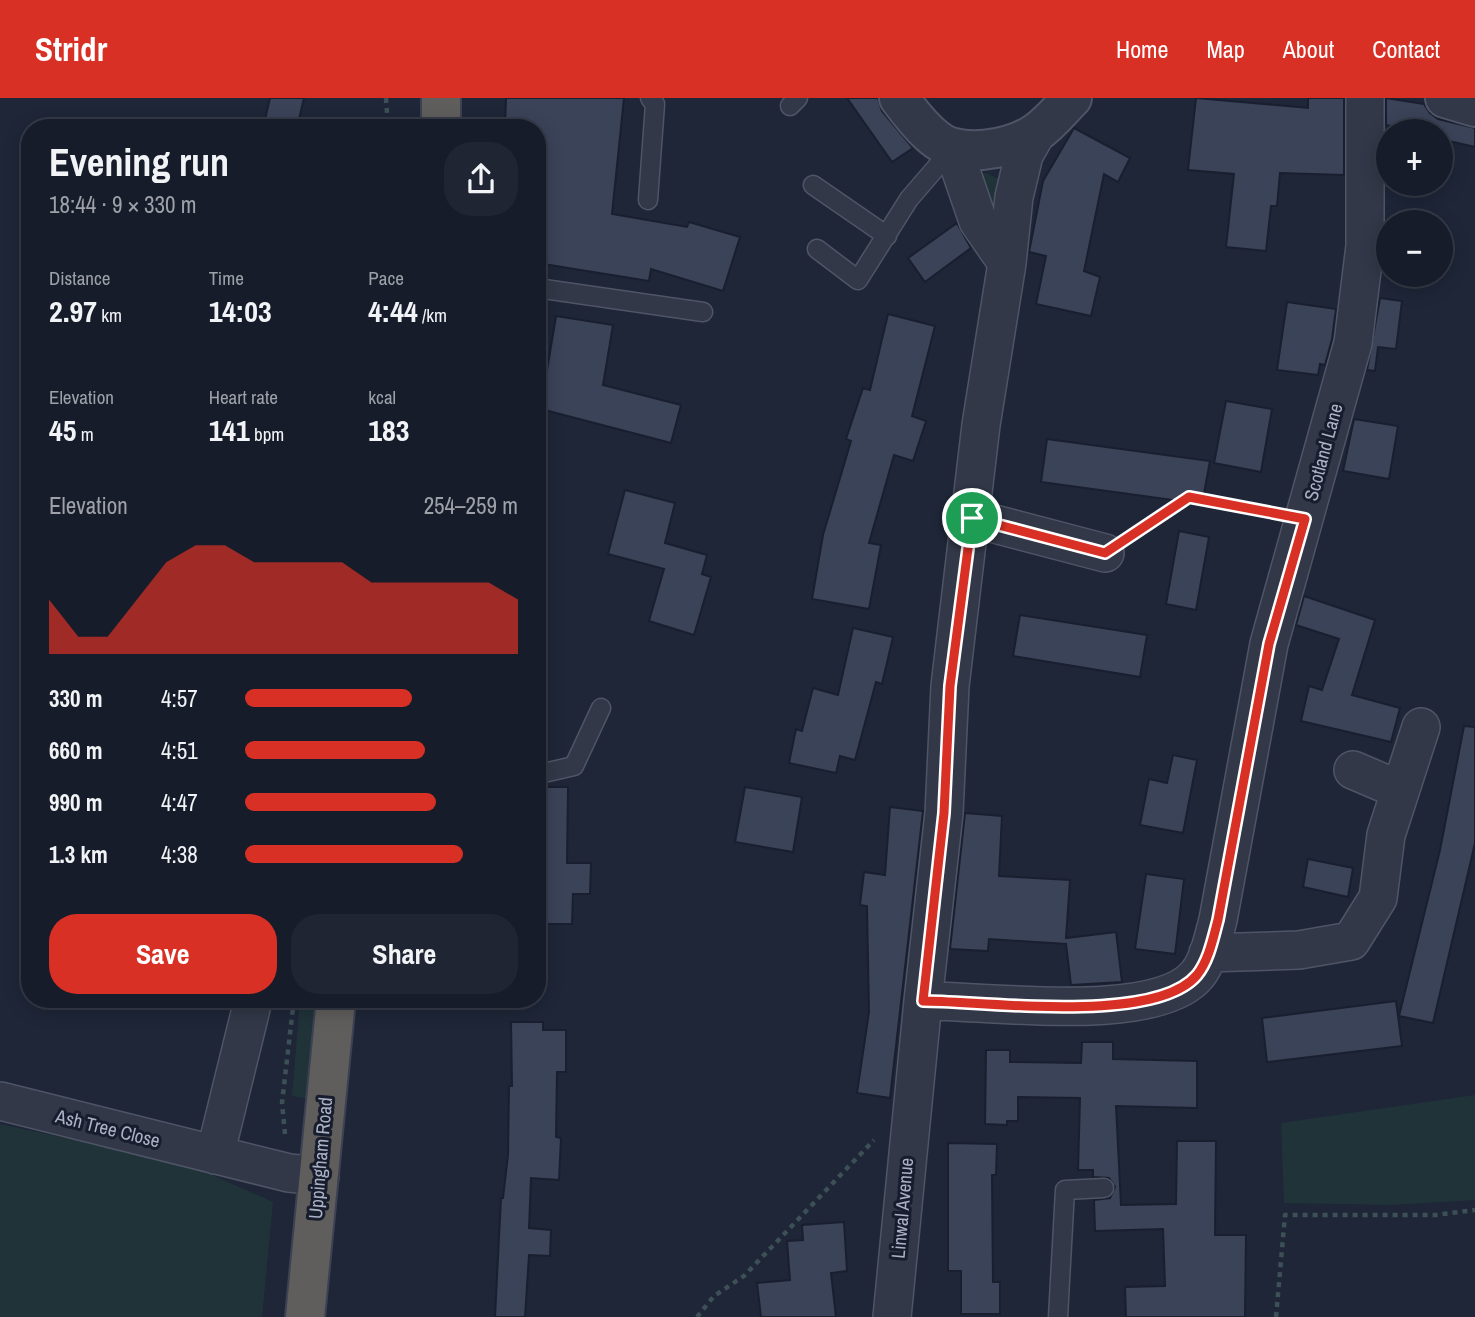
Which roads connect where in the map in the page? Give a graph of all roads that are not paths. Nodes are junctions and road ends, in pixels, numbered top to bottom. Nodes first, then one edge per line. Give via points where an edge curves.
1 (441, 98) edge
2 (650, 98) edge
3 (899, 98) edge
4 (1072, 98) edge
5 (1365, 98) edge
6 (1445, 98) edge
7 (1475, 107) edge
8 (441, 119) edge
9 (1037, 132) junction
10 (953, 148) junction
11 (813, 185) dead end
12 (648, 200) dead end
13 (887, 236) junction
14 (817, 249) dead end
15 (1007, 263) junction
16 (546, 289) edge
17 (703, 312) dead end
18 (972, 518) junction
19 (1105, 553) road end
20 (601, 708) dead end
21 (1421, 727) dead end
22 (1353, 770) dead end
23 (546, 771) edge
24 (1400, 790) junction
25 (1209, 953) junction
26 (923, 1001) junction
27 (335, 1008) edge
28 (251, 1009) dead end
29 (0, 1101) edge
30 (215, 1155) junction
31 (320, 1176) junction
32 (1104, 1188) dead end
33 (305, 1317) edge
34 (892, 1317) edge
35 (1058, 1317) edge

1 - 8 highway
2 - 12 lane via 655,104
3 - 10 street via 934,136
4 - 9 street
5 - 25 street, Scotland Lane via 1365,246 1353,343 1269,644
6 - 7 street
9 - 10 street via 1009,145
9 - 15 street via 1024,155 1014,197
10 - 13 lane via 909,200
10 - 15 street via 978,221
11 - 13 lane
13 - 14 lane via 858,280
15 - 18 street via 981,425
16 - 17 lane
18 - 19 street
18 - 26 street via 950,686 944,813
20 - 23 lane via 574,765
21 - 24 street
22 - 24 street
24 - 25 street via 1386,835 1378,898 1351,941 1299,950
25 - 26 street, Scotland Lane via 1196,976 1170,994 1136,1000 1033,1008
26 - 34 street, Linwal Avenue
27 - 31 highway, Uppingham Road
28 - 30 street
29 - 30 street, Ash Tree Close
30 - 31 street, Ash Tree Close
31 - 33 highway, Uppingham Road
32 - 35 lane via 1065,1190

